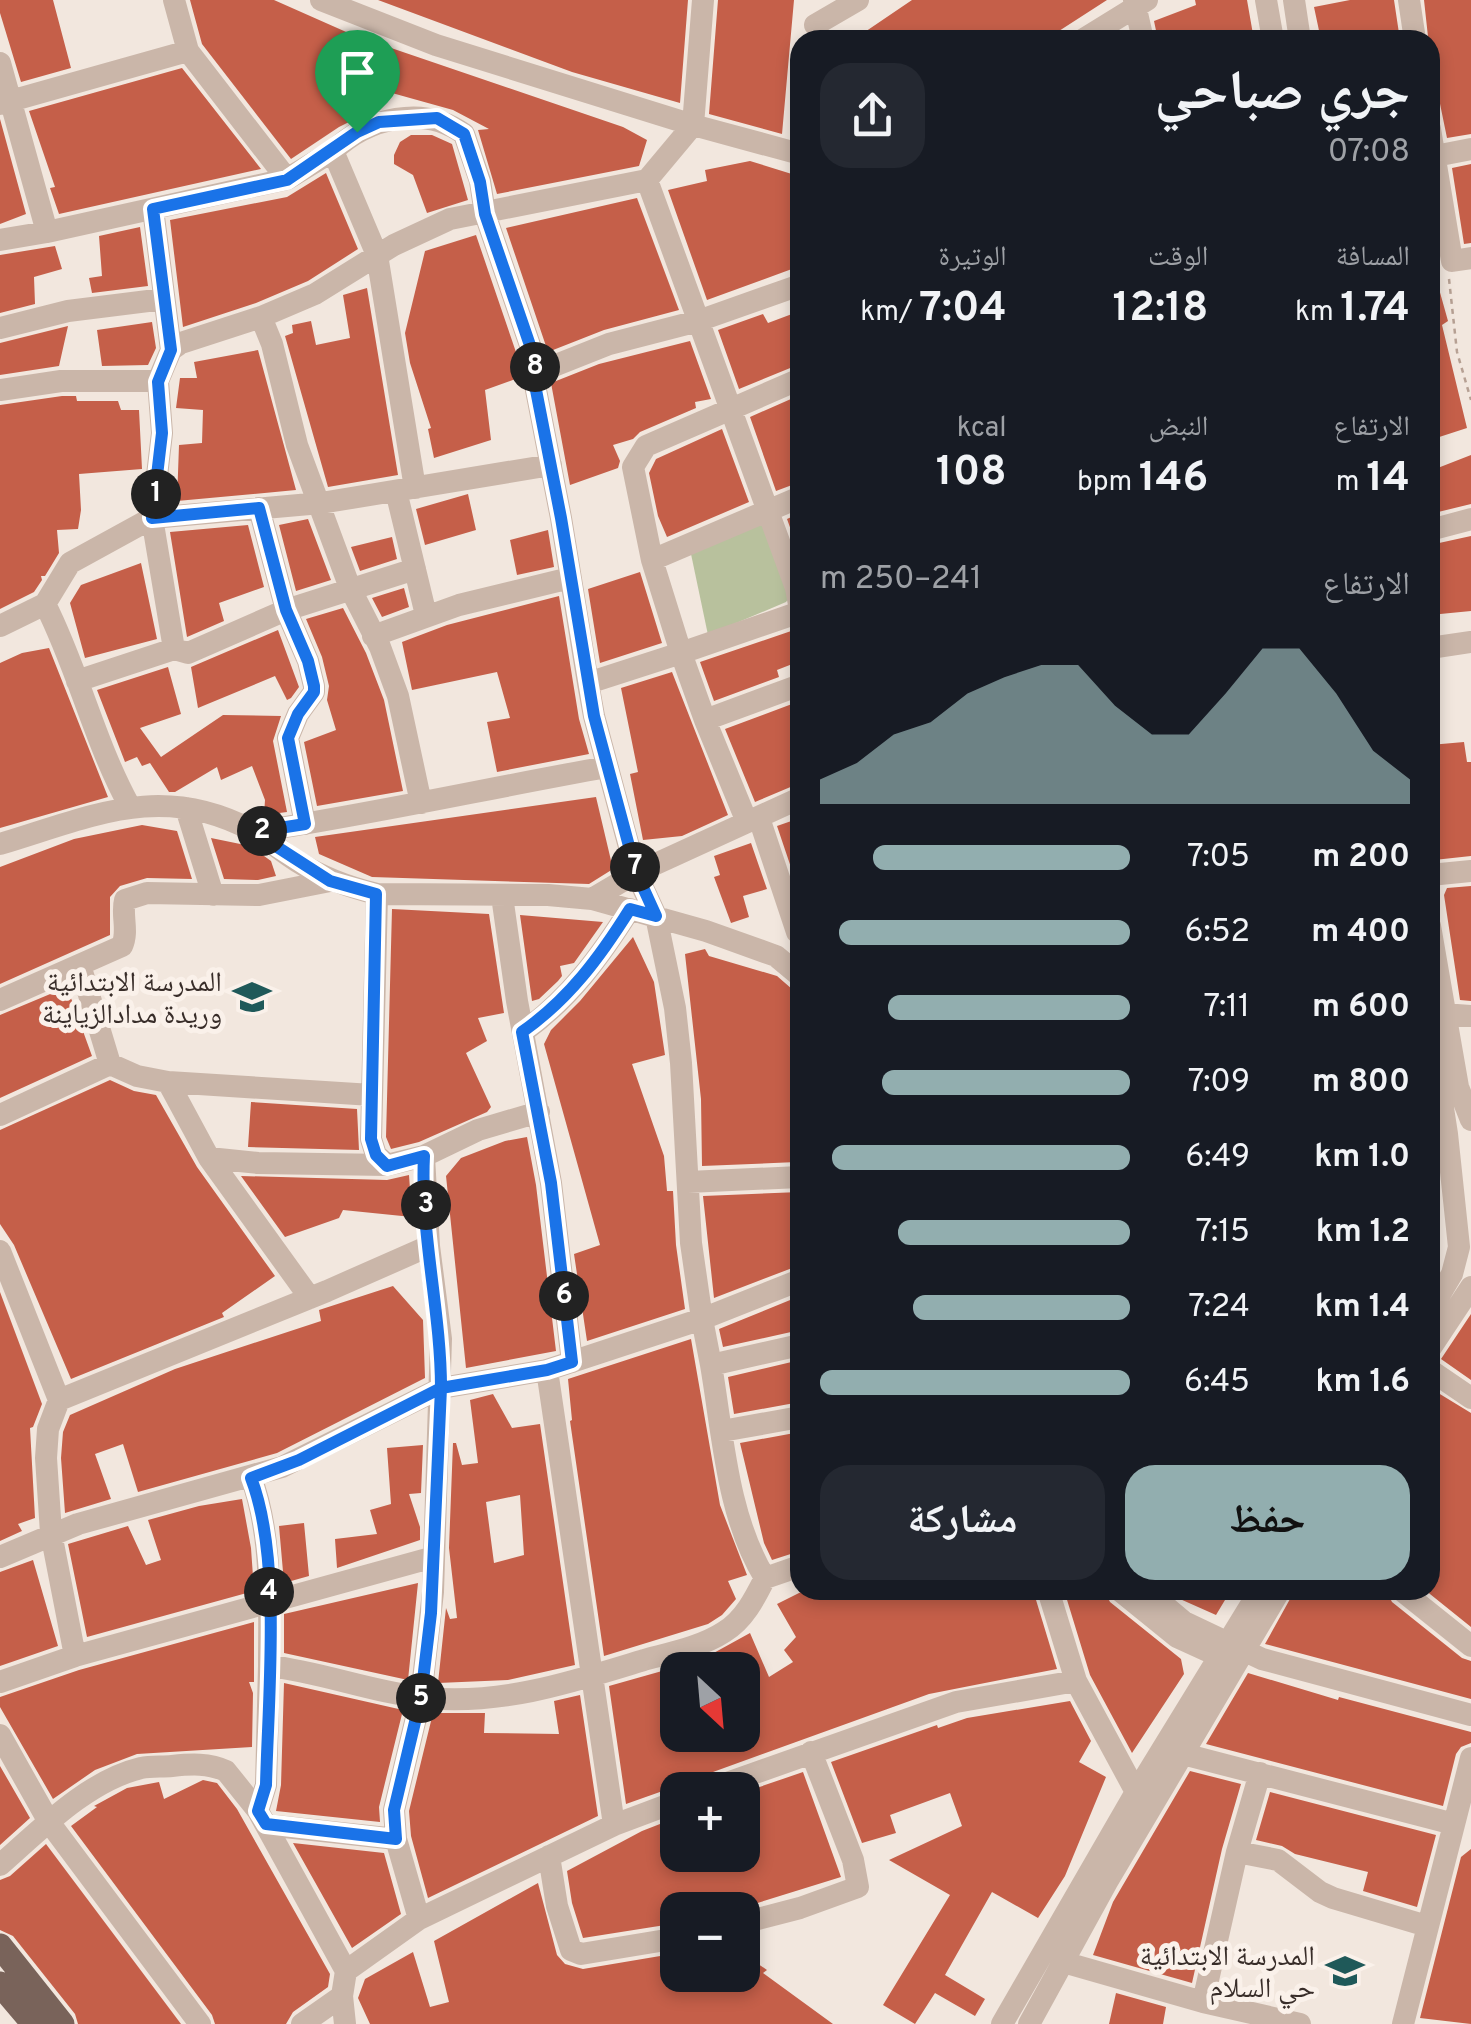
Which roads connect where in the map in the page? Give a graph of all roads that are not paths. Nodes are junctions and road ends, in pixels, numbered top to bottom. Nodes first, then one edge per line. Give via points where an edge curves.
1 (174, 0) edge
2 (321, 0) edge
3 (703, 0) edge
4 (817, 0) edge
5 (858, 0) edge
6 (1266, 0) edge
7 (1294, 0) edge
8 (1408, 0) edge
9 (1139, 2) edge
10 (356, 6) edge
11 (814, 30) edge
12 (818, 30) edge
13 (1097, 30) edge
14 (1142, 30) edge
15 (1271, 30) edge
16 (1298, 30) edge
17 (1413, 30) edge
18 (188, 50) junction
19 (0, 63) edge
20 (5, 103) edge
21 (694, 125) junction
22 (1471, 149) edge
23 (333, 150) junction
24 (790, 151) edge
25 (1440, 155) edge
26 (287, 180) junction
27 (648, 180) junction
28 (1440, 192) edge
29 (153, 209) junction
30 (485, 214) junction
31 (47, 232) junction
32 (0, 240) edge
33 (376, 255) junction
34 (1461, 259) edge
35 (790, 289) edge
36 (164, 300) junction
37 (261, 317) junction
38 (698, 320) junction
39 (0, 328) edge
40 (171, 350) junction
41 (536, 374) junction
42 (158, 382) junction
43 (790, 382) edge
44 (0, 390) edge
45 (731, 408) junction
46 (551, 466) junction
47 (405, 489) junction
48 (790, 502) edge
49 (320, 503) junction
50 (259, 508) junction
51 (767, 513) junction
52 (152, 518) junction
53 (1471, 520) edge
54 (1440, 528) edge
55 (652, 560) junction
56 (414, 570) junction
57 (790, 572) edge
58 (570, 578) junction
59 (350, 588) junction
60 (44, 604) junction
61 (286, 610) junction
62 (426, 615) junction
63 (790, 615) edge
64 (0, 626) edge
65 (373, 636) junction
66 (1471, 642) edge
67 (1440, 647) edge
68 (174, 649) junction
69 (682, 653) junction
70 (77, 681) junction
71 (588, 683) junction
72 (790, 689) edge
73 (705, 720) junction
74 (607, 767) junction
75 (421, 803) junction
76 (790, 803) edge
77 (129, 805) junction
78 (186, 808) junction
79 (753, 820) junction
80 (305, 824) junction
81 (254, 832) junction
82 (0, 844) edge
83 (1471, 871) edge
84 (636, 872) junction
85 (1440, 873) edge
86 (330, 881) junction
87 (376, 894) junction
88 (212, 895) junction
89 (502, 896) junction
90 (592, 899) junction
91 (630, 909) junction
92 (790, 909) edge
93 (656, 916) junction
94 (790, 941) edge
95 (776, 956) junction
96 (80, 965) junction
97 (790, 968) edge
98 (0, 1000) edge
99 (1471, 1016) edge
100 (1440, 1019) edge
101 (522, 1032) junction
102 (1440, 1032) edge
103 (110, 1064) junction
104 (168, 1082) junction
105 (372, 1095) junction
106 (538, 1112) junction
107 (0, 1116) edge
108 (1471, 1120) edge
109 (1441, 1132) edge
110 (1471, 1138) edge
111 (424, 1156) junction
112 (208, 1158) junction
113 (387, 1166) junction
114 (790, 1177) edge
115 (688, 1182) junction
116 (1461, 1182) edge
117 (429, 1246) junction
118 (0, 1251) edge
119 (790, 1284) edge
120 (1471, 1289) edge
121 (1440, 1294) edge
122 (310, 1298) junction
123 (702, 1319) junction
124 (1440, 1334) edge
125 (790, 1348) edge
126 (572, 1362) junction
127 (711, 1365) junction
128 (547, 1370) junction
129 (1440, 1377) edge
130 (441, 1388) junction
131 (1471, 1398) edge
132 (59, 1400) junction
133 (790, 1420) edge
134 (722, 1431) junction
135 (251, 1478) junction
136 (52, 1534) junction
137 (0, 1557) edge
138 (434, 1557) junction
139 (790, 1569) edge
140 (765, 1578) junction
141 (1051, 1600) edge
142 (1131, 1600) edge
143 (1158, 1600) edge
144 (1257, 1600) edge
145 (1273, 1600) edge
146 (1414, 1600) edge
147 (269, 1603) junction
148 (1471, 1646) edge
149 (1238, 1654) junction
150 (75, 1656) junction
151 (269, 1666) junction
152 (590, 1677) junction
153 (1076, 1681) junction
154 (0, 1682) edge
155 (421, 1697) junction
156 (1471, 1715) edge
157 (2, 1746) edge
158 (812, 1752) junction
159 (1184, 1754) junction
160 (1471, 1758) edge
161 (757, 1772) edge
162 (1260, 1773) junction
163 (1136, 1792) junction
164 (660, 1808) edge
165 (262, 1818) junction
166 (49, 1822) junction
167 (1454, 1824) junction
168 (614, 1825) junction
169 (396, 1839) junction
170 (1238, 1852) junction
171 (549, 1856) junction
172 (0, 1865) edge
173 (1098, 1878) junction
174 (760, 1918) edge
175 (419, 1919) junction
176 (1427, 1926) junction
177 (660, 1941) edge
178 (0, 1946) edge
179 (1062, 1962) junction
180 (346, 1971) junction
181 (0, 1984) edge
182 (342, 1996) junction
183 (1216, 2012) edge
184 (34, 2024) edge
185 (62, 2024) edge
186 (200, 2024) edge
187 (302, 2024) edge
188 (345, 2024) edge
189 (1002, 2024) edge
190 (1028, 2024) edge
191 (1300, 2024) edge
192 (1403, 2024) edge

1 - 18 street
2 - 10 street
3 - 21 street
4 - 11 street
5 - 12 street
6 - 15 street
7 - 16 street
8 - 17 street
9 - 13 street
9 - 14 street
10 - 21 street via 436,45
18 - 20 street
18 - 26 street
19 - 20 street
20 - 31 street
21 - 24 street
21 - 27 street
22 - 25 street
23 - 26 street
23 - 30 street via 379,122 437,118 464,134
23 - 33 street
26 - 29 street
27 - 30 street
27 - 38 street
28 - 34 street
29 - 31 street
29 - 36 street
30 - 33 street via 450,219
30 - 41 street
31 - 32 street
33 - 37 street via 315,294
33 - 47 street
35 - 38 street
36 - 39 street via 58,313
36 - 40 street
37 - 40 street
37 - 49 street via 291,429
38 - 41 street via 609,344
38 - 45 street
40 - 42 street
41 - 46 street
42 - 44 street via 61,381
42 - 52 street via 162,433
43 - 45 street
45 - 51 street
45 - 55 street via 639,453 633,468
46 - 47 street
46 - 58 street
47 - 49 street
47 - 56 street
48 - 51 street
49 - 50 street
49 - 59 street
50 - 52 street
50 - 61 street
51 - 55 street
51 - 57 street
52 - 60 street via 70,563
52 - 68 street
53 - 54 street
55 - 69 street
56 - 59 street
56 - 62 street
58 - 62 street
58 - 71 street
59 - 61 street
59 - 65 street
60 - 64 street
60 - 70 street
61 - 68 street via 188,653
61 - 80 street via 314,686 288,738
62 - 65 street
63 - 69 street
65 - 75 street via 398,696
66 - 67 street
68 - 70 street
69 - 71 street
69 - 73 street
70 - 77 street
71 - 74 street
72 - 73 street
73 - 79 street
74 - 75 street
74 - 84 street
75 - 80 street
76 - 79 street
77 - 78 street
77 - 82 street
78 - 81 street
78 - 88 street
79 - 84 street
79 - 92 street
80 - 81 street
81 - 86 street
83 - 85 street
84 - 90 street
84 - 93 street
86 - 87 street
86 - 88 street via 259,895
87 - 89 street
87 - 105 street
88 - 96 street via 147,893 125,900 122,946
89 - 90 street
89 - 101 street
90 - 91 street
91 - 93 street
91 - 101 street via 592,968
93 - 95 street
93 - 115 street via 678,1036
94 - 95 street
95 - 97 street
96 - 98 street
96 - 103 street
99 - 100 street
101 - 106 street
102 - 108 street
103 - 104 street
103 - 107 street
104 - 105 street
104 - 112 street
105 - 113 street via 373,1148
106 - 111 street
106 - 126 street
109 - 110 street
109 - 116 street
111 - 113 street
111 - 117 street
112 - 113 street
112 - 122 street
114 - 115 street
115 - 123 street
116 - 121 street via 1459,1247
117 - 122 street
117 - 130 street
118 - 132 street
119 - 123 street
120 - 124 street
122 - 132 street
123 - 126 street
123 - 127 street
125 - 127 street
126 - 128 street
127 - 134 street
128 - 130 street
128 - 152 street
129 - 131 street
130 - 135 street
130 - 138 street
132 - 136 street via 46,1440
133 - 134 street
134 - 140 street via 739,1519
135 - 136 street
135 - 147 street via 264,1518
136 - 137 street
136 - 150 street
138 - 147 street
138 - 155 street
139 - 140 street
140 - 152 street via 724,1632
141 - 153 street
142 - 149 street via 1177,1637
143 - 149 street
144 - 149 street
145 - 149 street
146 - 148 street
147 - 150 street
147 - 151 street
149 - 156 street
149 - 159 street
149 - 163 street
150 - 154 street
151 - 155 street
151 - 165 street
152 - 155 street via 535,1693
152 - 168 street
153 - 158 street via 956,1702
153 - 163 street
155 - 169 street via 394,1810
157 - 166 street
158 - 161 street
158 - 174 street via 858,1887
159 - 162 street
159 - 173 street
160 - 167 street
162 - 167 street
162 - 170 street
163 - 173 street
164 - 168 street
165 - 166 street via 226,1771 190,1764 119,1777
165 - 169 street
165 - 180 street
166 - 172 street
166 - 186 street
167 - 176 street
168 - 171 street
169 - 175 street
170 - 176 street via 1278,1860 1333,1898
170 - 183 street
171 - 175 street
171 - 177 street via 575,1953
173 - 179 street
173 - 189 street
175 - 180 street
176 - 192 street
178 - 185 main road
179 - 183 street
179 - 190 street
180 - 182 street
181 - 184 main road
182 - 187 street
182 - 188 street
183 - 191 street

